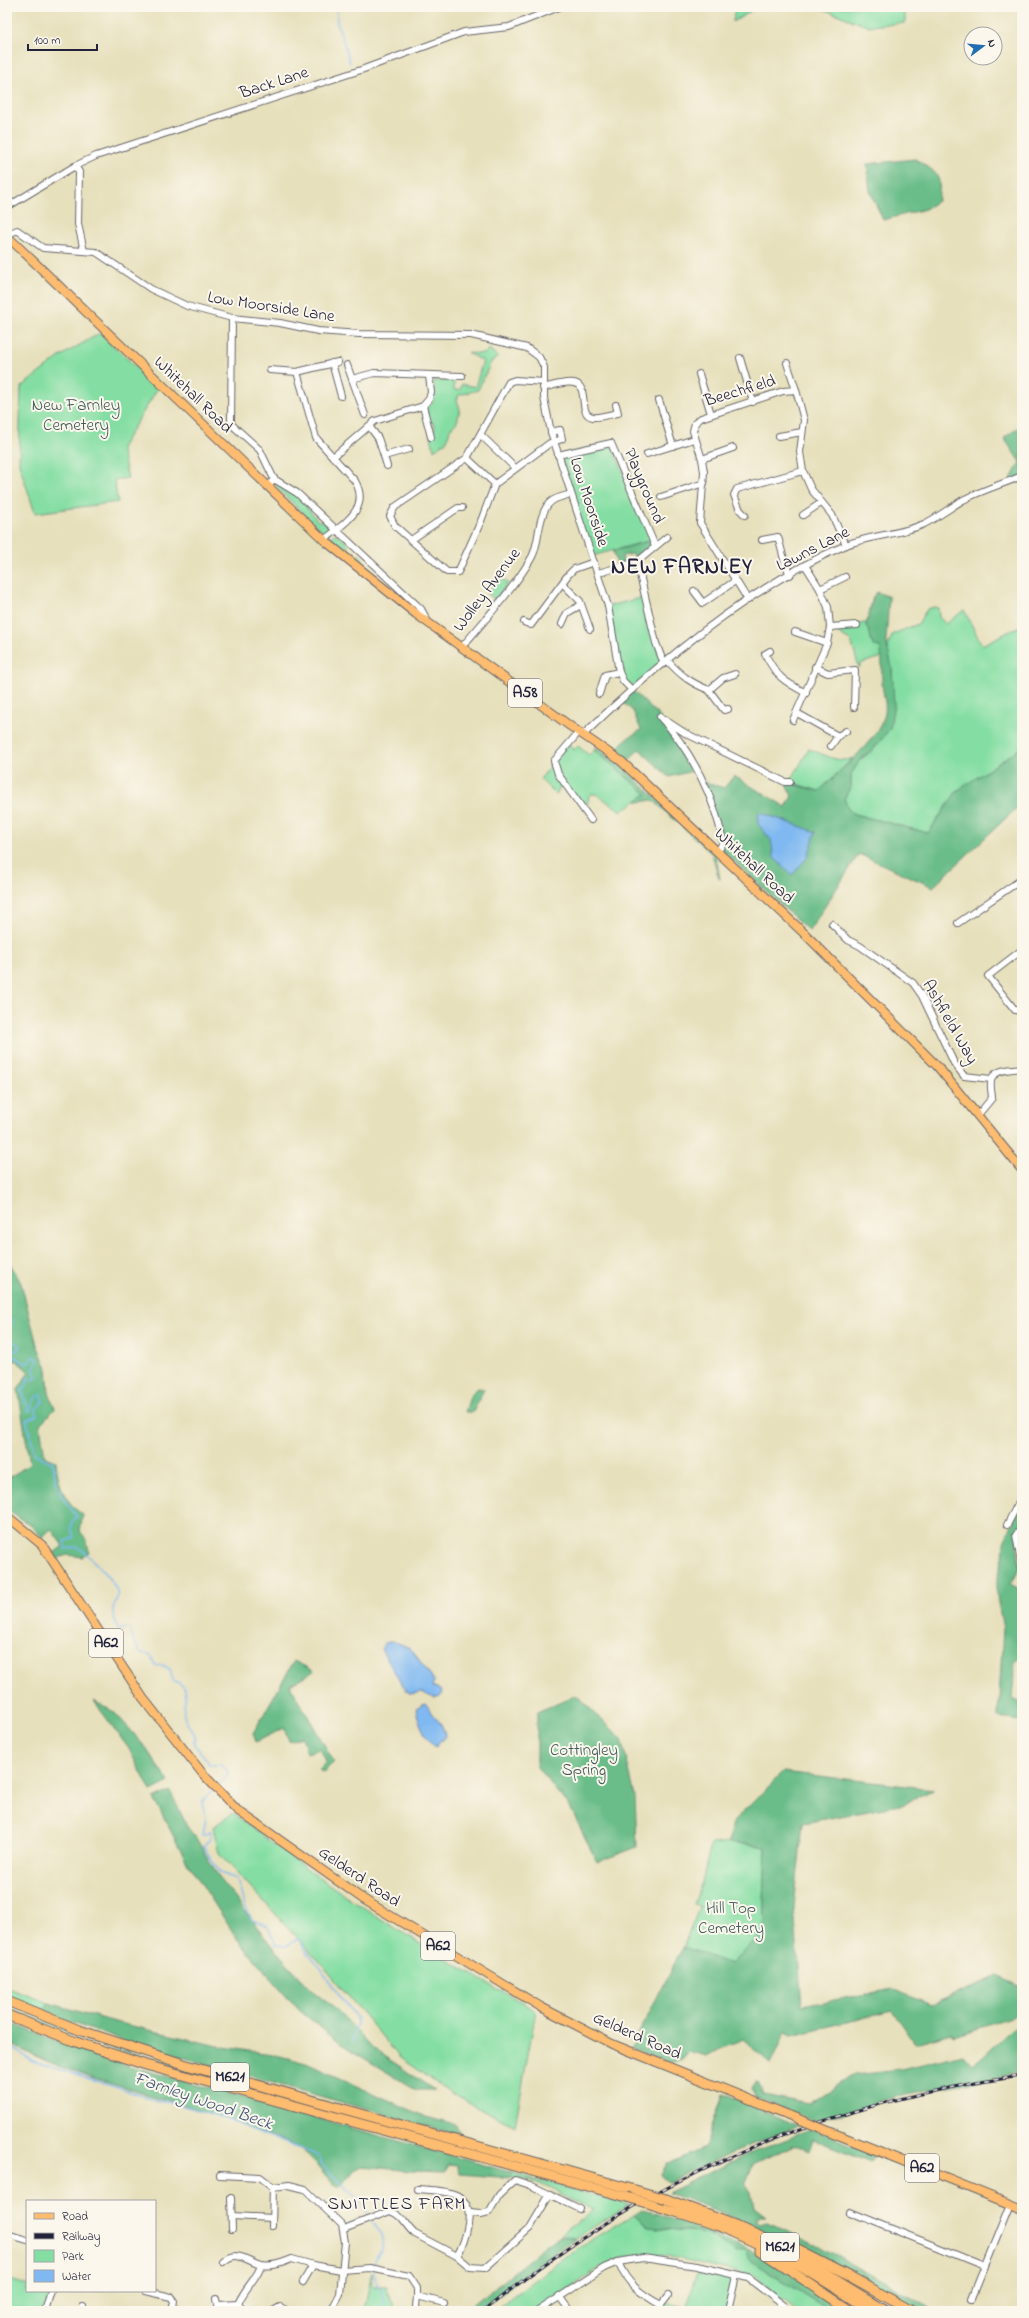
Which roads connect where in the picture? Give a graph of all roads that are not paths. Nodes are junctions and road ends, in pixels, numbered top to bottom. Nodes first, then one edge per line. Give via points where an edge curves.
1 (559, 7) edge
2 (75, 166) junction
3 (7, 207) edge
4 (7, 236) edge
5 (84, 251) junction
6 (232, 318) junction
7 (527, 348) joint
8 (740, 358) dead end
9 (787, 363) dead end
10 (347, 365) dead end
11 (270, 370) dead end
12 (298, 372) junction
13 (699, 374) dead end
14 (429, 376) junction
15 (462, 376) dead end
16 (352, 379) junction
17 (544, 385) junction
18 (796, 390) junction
19 (341, 396) dead end
20 (659, 400) dead end
21 (753, 402) junction
22 (423, 406) junction
23 (616, 406) dead end
24 (711, 414) junction
25 (365, 415) dead end
26 (369, 426) junction
27 (802, 432) junction
28 (482, 436) junction
29 (779, 436) dead end
30 (431, 437) dead end
31 (694, 439) junction
32 (554, 441) junction
33 (673, 446) junction
34 (404, 448) dead end
35 (734, 448) dead end
36 (647, 454) dead end
37 (558, 455) junction
38 (384, 456) junction
39 (333, 457) junction
40 (467, 458) junction
41 (702, 459) junction
42 (387, 466) dead end
43 (515, 468) junction
44 (803, 471) junction
45 (1022, 476) edge
46 (274, 479) junction
47 (704, 483) junction
48 (494, 484) junction
49 (268, 487) junction
50 (571, 494) junction
51 (661, 497) dead end
52 (821, 503) junction
53 (462, 508) dead end
54 (745, 515) dead end
55 (803, 515) dead end
56 (336, 530) junction
57 (780, 530) dead end
58 (667, 537) dead end
59 (778, 537) junction
60 (324, 540) junction
61 (411, 540) junction
62 (762, 540) dead end
63 (846, 545) junction
64 (655, 546) junction
65 (369, 562) junction
66 (594, 562) junction
67 (637, 562) junction
68 (805, 565) junction
69 (362, 572) junction
70 (598, 573) junction
71 (790, 575) junction
72 (844, 580) dead end
73 (735, 581) junction
74 (562, 584) junction
75 (820, 589) junction
76 (694, 591) dead end
77 (748, 600) junction
78 (581, 605) junction
79 (524, 622) dead end
80 (429, 623) junction
81 (562, 624) dead end
82 (857, 625) dead end
83 (830, 627) junction
84 (590, 629) dead end
85 (795, 632) dead end
86 (827, 643) junction
87 (462, 647) junction
88 (765, 654) dead end
89 (666, 662) junction
90 (815, 667) junction
91 (619, 672) junction
92 (734, 674) dead end
93 (632, 690) junction
94 (709, 690) junction
95 (806, 693) junction
96 (599, 694) dead end
97 (854, 707) dead end
98 (728, 709) dead end
99 (797, 713) junction
100 (793, 720) dead end
101 (846, 731) dead end
102 (581, 733) junction
103 (838, 736) junction
104 (831, 746) dead end
105 (790, 782) dead end
106 (591, 820) dead end
107 (718, 852) junction
108 (1022, 879) edge
109 (958, 923) dead end
110 (832, 924) dead end
111 (1022, 950) edge
112 (1022, 1022) edge
113 (1022, 1068) edge
114 (991, 1079) junction
115 (977, 1116) junction
116 (1022, 1170) edge
117 (1022, 1496) edge
118 (7, 1516) edge
119 (1007, 1525) dead end
120 (1022, 1528) edge
121 (1021, 1568) edge
122 (7, 2001) edge
123 (7, 2015) edge
124 (456, 2145) junction
125 (467, 2148) junction
126 (220, 2175) dead end
127 (273, 2187) junction
128 (418, 2189) dead end
129 (550, 2194) junction
130 (231, 2198) dead end
131 (1010, 2204) junction
132 (580, 2208) dead end
133 (1022, 2209) edge
134 (676, 2212) junction
135 (850, 2212) dead end
136 (470, 2213) junction
137 (232, 2216) junction
138 (272, 2218) junction
139 (272, 2226) dead end
140 (344, 2228) junction
141 (232, 2229) dead end
142 (748, 2230) junction
143 (7, 2234) edge
144 (26, 2240) edge
145 (458, 2256) junction
146 (223, 2262) dead end
147 (618, 2262) junction
148 (261, 2265) junction
149 (313, 2265) junction
150 (984, 2266) junction
151 (341, 2270) junction
152 (736, 2276) junction
153 (303, 2282) dead end
154 (52, 2292) edge
155 (151, 2292) edge
156 (417, 2296) junction
157 (559, 2296) junction
158 (668, 2296) dead end
159 (216, 2298) dead end
160 (972, 2298) dead end
161 (238, 2304) junction
162 (444, 2304) dead end
163 (45, 2311) edge
164 (172, 2311) edge
165 (244, 2311) edge
166 (273, 2311) edge
167 (288, 2311) edge
168 (331, 2311) edge
169 (418, 2311) edge
170 (538, 2311) edge
171 (570, 2311) edge
172 (728, 2311) edge
173 (791, 2311) edge
174 (850, 2311) edge
175 (870, 2311) edge
176 (886, 2311) edge
177 (912, 2311) edge

1 - 2 street, Back Lane via 509,27 458,34 357,71 96,156
2 - 3 street, Back Lane
2 - 5 street via 79,172 78,224
4 - 5 street, Low Moorside Lane via 18,230 43,248
4 - 49 main road, Whitehall Road / A58
5 - 6 street, Low Moorside Lane via 96,252 151,289 187,306
6 - 7 street, Low Moorside Lane via 280,323 318,331 359,334 471,335
6 - 46 street via 231,424 260,450
7 - 17 street, Low Moorside via 539,357 544,367
8 - 21 street
9 - 18 street
10 - 16 street
11 - 12 street
12 - 19 street via 335,362
12 - 39 street via 314,434
13 - 24 street
14 - 15 street
14 - 16 street via 374,373
14 - 22 street via 431,392
16 - 25 street
17 - 23 street via 573,382 578,384 582,390 584,408 588,415 593,417 618,413
17 - 28 street via 515,380 510,382
17 - 32 street, Low Moorside
18 - 21 street, Beechfield via 783,391
18 - 27 street, Beechfield via 804,420
20 - 33 street
21 - 24 street, Beechfield
22 - 26 street via 374,421
22 - 30 street
24 - 31 street, Beechfield via 695,423
26 - 38 street via 378,438
26 - 39 street
27 - 29 street
27 - 44 street, Beechfield via 800,452
28 - 40 street
28 - 43 street
31 - 33 street
31 - 41 street
32 - 37 street, Low Moorside
32 - 43 street
33 - 36 street
34 - 38 street
35 - 41 street
37 - 50 street, Low Moorside
37 - 64 street, Playground via 611,443
38 - 42 street
39 - 56 street via 360,489 356,513
40 - 48 street
40 - 61 street via 395,507 390,516 395,526
41 - 47 street
43 - 48 street
44 - 52 street, Beechfield
44 - 54 street via 737,489 734,495
45 - 63 street, Lawns Lane via 964,500 923,524
46 - 49 street
46 - 56 street, Whitehall Road via 297,493
47 - 51 street
47 - 73 street via 699,512 700,523
48 - 61 street via 460,570 451,574 447,572
49 - 60 main road, Whitehall Road / A58
50 - 66 street, Low Moorside
50 - 87 street, Wolley Avenue via 556,498 547,505 532,556 505,595
52 - 55 street
52 - 63 street, Beechfield via 832,515
53 - 61 street via 458,508
56 - 60 street
56 - 65 street, Whitehall Road
57 - 59 street
58 - 64 street
59 - 62 street
59 - 71 street
60 - 69 main road, Whitehall Road / A58
63 - 68 street, Lawns Lane
64 - 67 street
65 - 69 street
65 - 80 street, Whitehall Road via 421,609
66 - 70 street, Low Moorside
66 - 74 street via 574,569
67 - 70 street
67 - 89 street via 654,638
68 - 71 street, Lawns Lane
68 - 75 street
69 - 80 main road, Whitehall Road / A58
70 - 91 street, Low Moorside via 608,606
71 - 77 street, Lawns Lane
72 - 75 street
73 - 76 street via 703,602
73 - 77 street
74 - 78 street
74 - 79 street via 531,625
75 - 83 street via 828,606
77 - 89 street, Lawns Lane
78 - 81 street via 568,612
78 - 84 street
80 - 87 main road, Whitehall Road / A58
82 - 83 street
83 - 86 street
85 - 86 street
86 - 90 street
87 - 102 main road, Whitehall Road / A58
88 - 95 street via 774,672
89 - 93 street, Lawns Lane
89 - 94 street via 692,683
90 - 95 street
90 - 97 street via 828,673 855,670
91 - 93 street, Low Moorside
91 - 96 street via 604,675
92 - 94 street via 723,678
93 - 102 street, Lawns Lane
94 - 98 street via 716,702 724,710
95 - 99 street
99 - 100 street
99 - 103 street
101 - 103 street
102 - 106 street, Lawns Lane via 554,761 558,774
102 - 107 main road, Whitehall Road / A58 via 621,761
103 - 104 street
105 - 107 street via 727,754 662,719 686,750 719,822 723,842
107 - 115 main road, Whitehall Road / A58 via 806,935 938,1068
108 - 109 street
110 - 114 street, Ashfield Way via 848,940 913,983 922,996 954,1063 964,1076
111 - 112 street via 988,976 1015,1010 1022,1011
113 - 114 street, Ashfield Way via 999,1072
114 - 115 street, Ashfield Way via 992,1098
115 - 116 main road, Whitehall Road / A58
117 - 119 street
118 - 131 main road, Gelderd Road / A62, bridge via 42,1545 143,1698 203,1774 237,1810 364,1899 463,1962 612,2044
120 - 121 street via 1016,1535
122 - 124 highway, M621 via 128,2047
123 - 124 highway, M621 via 76,2042 146,2065
124 - 125 highway, M621
125 - 134 highway, M621, bridge
125 - 142 highway, M621, bridge via 666,2199
126 - 127 street via 260,2177
127 - 138 street
127 - 140 street via 289,2185 305,2189
128 - 136 street via 456,2195 466,2202
129 - 132 street
129 - 136 street via 515,2180 498,2195 489,2212
129 - 145 street via 530,2228 488,2267 475,2268
130 - 137 street
131 - 133 main road, A62
131 - 150 street
134 - 174 highway via 756,2248
134 - 175 highway, M621 via 731,2231 770,2250
135 - 150 street
136 - 145 street via 466,2235
137 - 138 street
137 - 141 street
138 - 139 street
140 - 145 street via 358,2225 390,2211 404,2219 415,2234
140 - 151 street
142 - 176 highway, M621
142 - 177 highway via 806,2253
143 - 144 street
146 - 148 street via 229,2256 239,2254
147 - 152 street via 657,2258
147 - 157 street via 593,2274
147 - 158 street via 638,2293 661,2305
148 - 149 street via 277,2265 292,2258
148 - 161 street
149 - 151 street
149 - 153 street
150 - 160 street
151 - 156 street via 373,2269 409,2276 417,2288
151 - 168 street via 340,2294
152 - 172 street
152 - 173 street via 754,2282
154 - 163 street
155 - 164 street via 171,2296 174,2301
156 - 162 street
156 - 169 street
157 - 170 street
157 - 171 street
159 - 161 street via 216,2305
161 - 165 street
166 - 167 street via 280,2307

